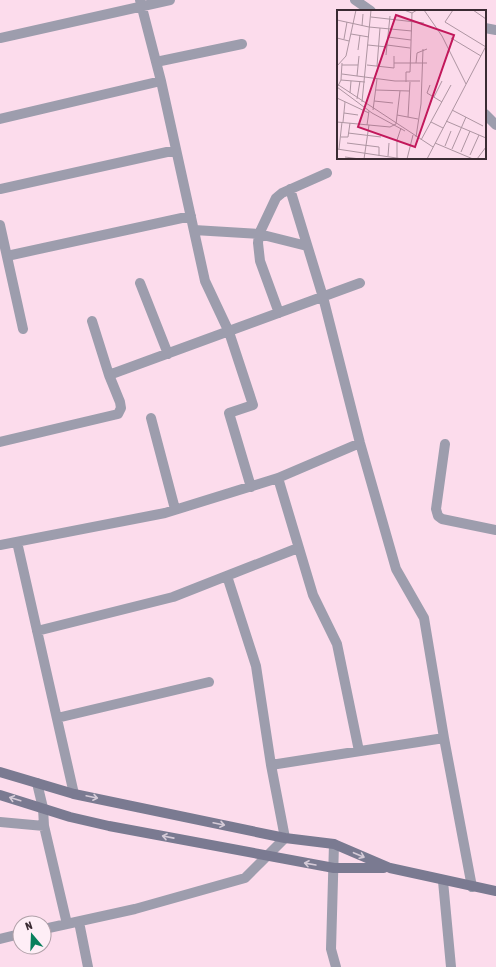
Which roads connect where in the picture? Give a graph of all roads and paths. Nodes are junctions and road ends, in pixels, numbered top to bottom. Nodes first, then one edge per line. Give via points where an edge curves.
1 (170, 0) edge
2 (355, 0) edge
3 (141, 3) edge
4 (370, 10) edge
5 (486, 28) edge
6 (496, 30) edge
7 (0, 38) edge
8 (242, 44) dead end
9 (156, 62) junction
10 (161, 82) junction
11 (486, 115) edge
12 (0, 120) edge
13 (496, 125) edge
14 (176, 150) junction
15 (327, 173) dead end
16 (0, 189) edge
17 (290, 189) junction
18 (191, 216) junction
19 (0, 225) edge
20 (194, 230) junction
21 (260, 234) junction
22 (308, 246) junction
23 (5, 263) edge
24 (140, 283) dead end
25 (360, 284) dead end
26 (323, 297) junction
27 (279, 313) junction
28 (92, 321) dead end
29 (23, 329) dead end
30 (228, 332) junction
31 (168, 354) junction
32 (109, 375) junction
33 (151, 418) dead end
34 (0, 442) edge
35 (360, 443) junction
36 (445, 444) dead end
37 (278, 478) junction
38 (251, 487) junction
39 (175, 509) junction
40 (496, 530) edge
41 (17, 542) junction
42 (0, 545) edge
43 (298, 548) junction
44 (227, 576) junction
45 (37, 630) junction
46 (209, 682) dead end
47 (57, 718) junction
48 (444, 738) junction
49 (359, 751) junction
50 (272, 764) junction
51 (0, 772) edge
52 (37, 783) junction
53 (74, 794) junction
54 (0, 795) edge
55 (43, 808) junction
56 (0, 822) edge
57 (44, 826) junction
58 (285, 838) junction
59 (334, 844) junction
60 (267, 856) junction
61 (334, 868) junction
62 (390, 868) junction
63 (443, 881) junction
64 (472, 887) junction
65 (496, 891) edge
66 (79, 922) junction
67 (67, 924) junction
68 (52, 927) edge
69 (12, 936) edge
70 (0, 939) edge
71 (88, 967) edge
72 (336, 967) edge
73 (451, 967) edge

1 - 3 street
2 - 4 street
3 - 7 street
3 - 9 street
5 - 6 street
8 - 9 street
9 - 10 street
10 - 12 street
10 - 14 street
11 - 13 street
14 - 16 street
14 - 18 street
15 - 17 street
17 - 21 street via 276,198
17 - 22 street
18 - 20 street
18 - 23 street
19 - 23 street
20 - 21 street
20 - 30 street via 205,281
21 - 22 street
21 - 27 street via 260,261
22 - 26 street
23 - 29 street
24 - 31 street
25 - 26 street
26 - 27 street
26 - 35 street
27 - 30 street
28 - 32 street
30 - 31 street
30 - 38 street via 252,405 229,413
31 - 32 street
32 - 34 street via 120,402 118,414
33 - 39 street
35 - 37 street
35 - 48 street via 396,569 424,618
36 - 40 street via 436,509 438,516
37 - 38 street
37 - 43 street
38 - 39 street
39 - 41 street
41 - 42 street
41 - 45 street
43 - 44 street
43 - 49 street via 313,595 337,644
44 - 45 street via 173,597
44 - 50 street via 256,666
45 - 47 street
46 - 47 street
47 - 53 street
48 - 49 street
48 - 64 street
49 - 50 street
50 - 58 street
51 - 52 street
52 - 53 street
52 - 55 street
53 -> 58 street
55 -> 54 street
55 - 57 street
60 -> 55 street via 91,822
56 - 57 street
57 - 67 street
58 - 59 street
58 - 60 street
59 - 61 street
59 -> 62 street
61 -> 60 street
60 - 66 street via 245,878
61 - 62 street
61 - 72 street via 332,949
62 - 63 street
63 - 64 street
63 - 73 street
64 - 65 street
66 - 67 street
66 - 71 street
67 - 68 street
69 - 70 street

